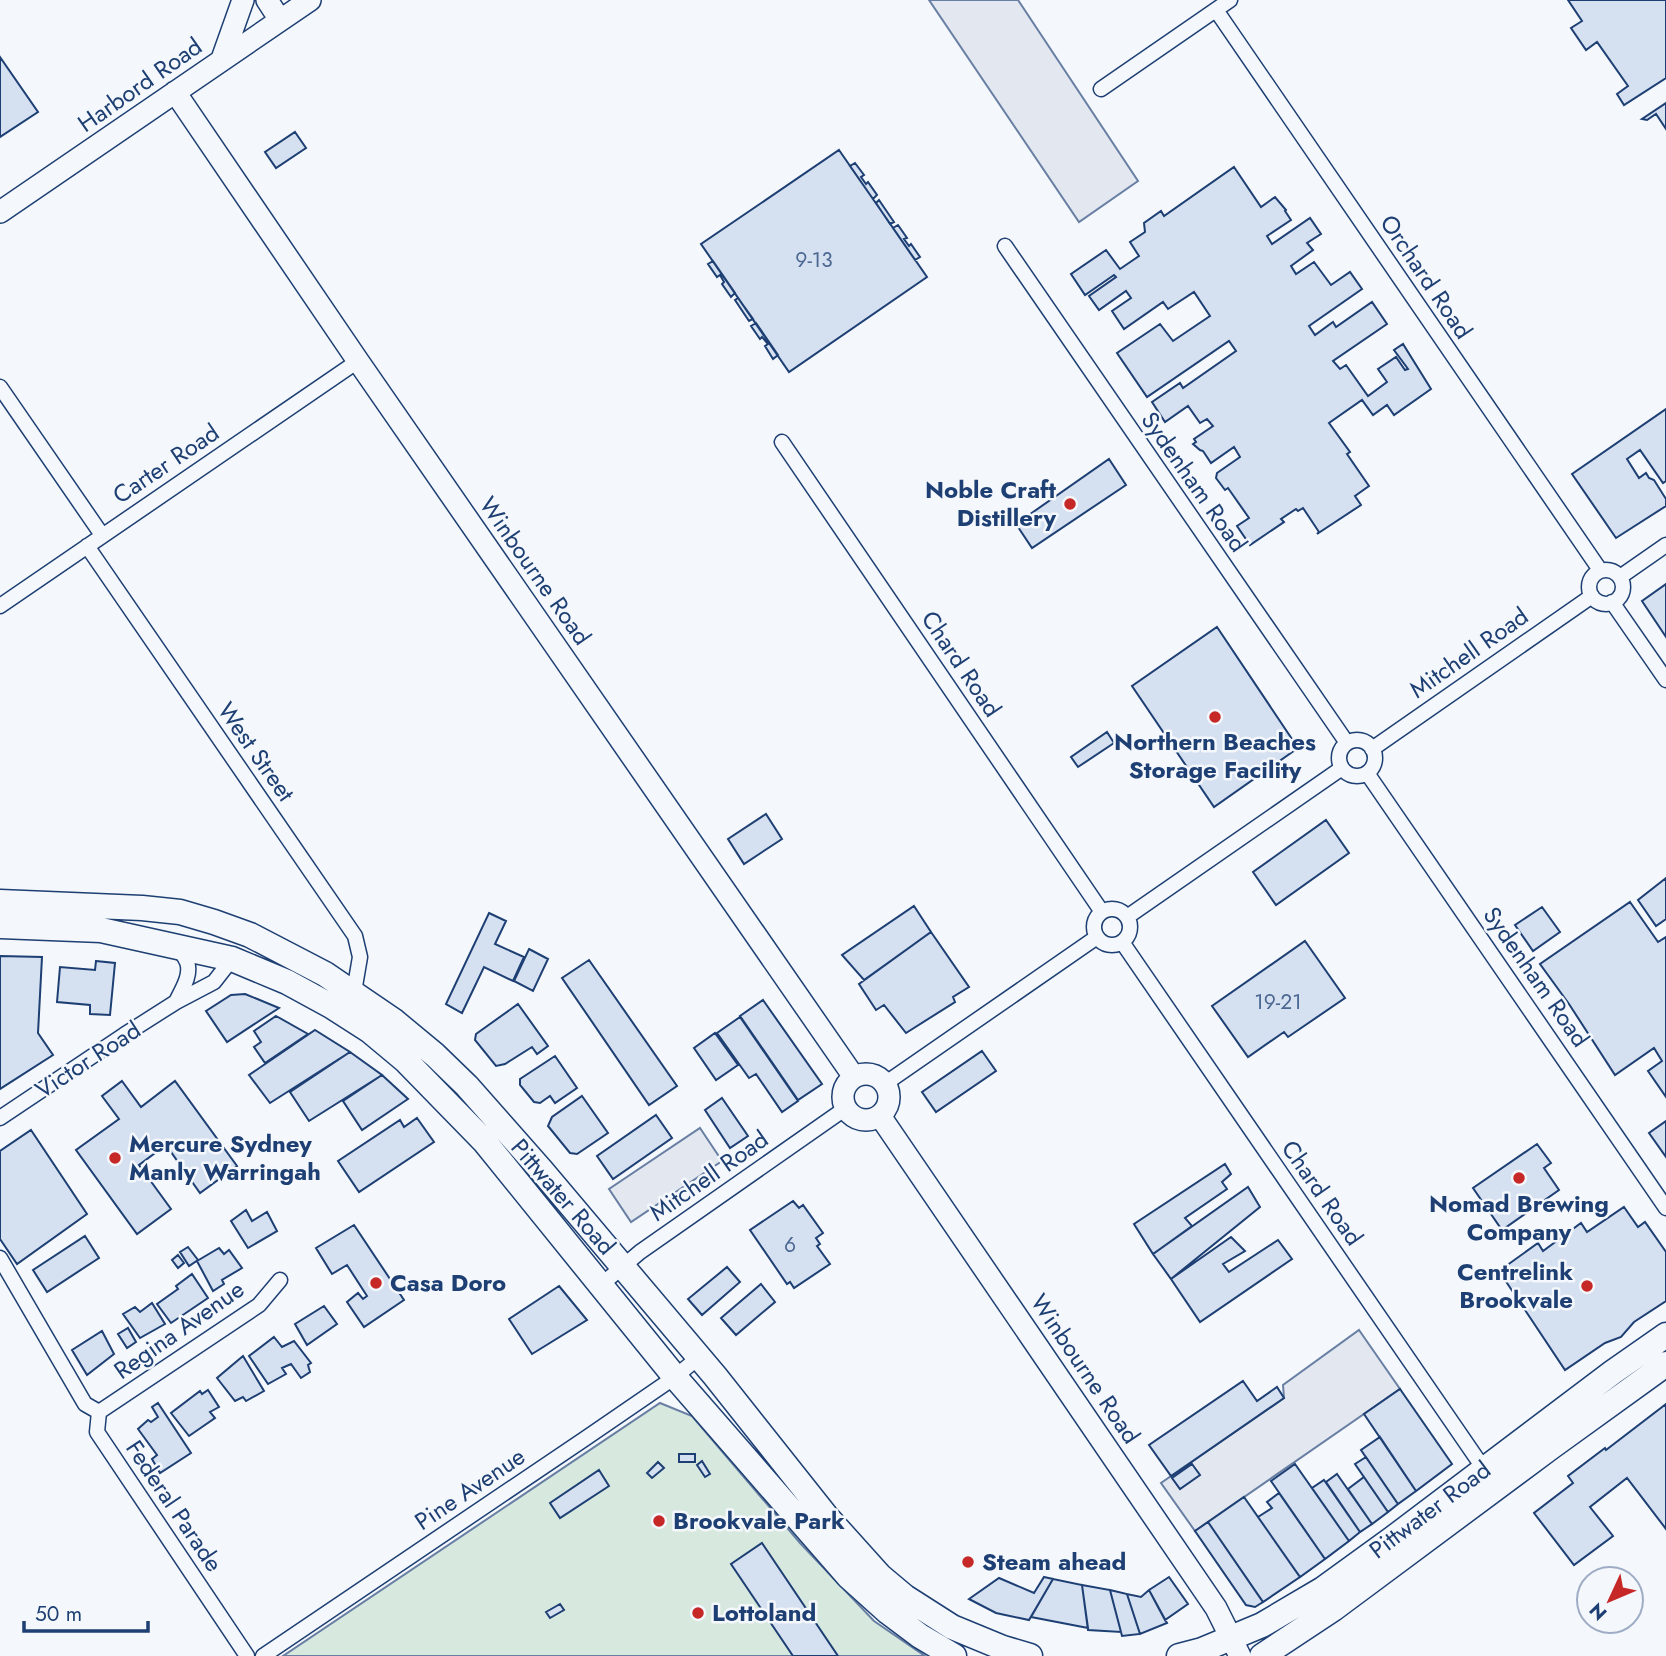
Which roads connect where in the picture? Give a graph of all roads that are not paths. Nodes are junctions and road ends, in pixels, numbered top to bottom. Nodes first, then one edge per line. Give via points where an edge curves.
1 (243, 0) edge
2 (267, 0) edge
3 (310, 0) edge
4 (1230, 0) edge
5 (1216, 10) junction
6 (280, 20) junction
7 (222, 60) junction
8 (1101, 89) dead end
9 (175, 92) junction
10 (0, 212) edge
11 (1004, 246) dead end
12 (358, 361) junction
13 (0, 387) edge
14 (782, 442) dead end
15 (102, 536) junction
16 (1666, 545) edge
17 (87, 546) junction
18 (1600, 570) junction
19 (1620, 577) junction
20 (1592, 596) junction
21 (1612, 603) junction
22 (0, 606) edge
23 (1666, 680) edge
24 (1347, 743) junction
25 (1372, 748) junction
26 (1342, 768) junction
27 (1367, 773) junction
28 (0, 902) edge
29 (1102, 912) junction
30 (1127, 917) junction
31 (214, 922) junction
32 (0, 926) edge
33 (1097, 937) junction
34 (1122, 942) junction
35 (178, 947) junction
36 (232, 959) junction
37 (354, 992) junction
38 (176, 1002) junction
39 (854, 1077) junction
40 (886, 1083) junction
41 (846, 1108) junction
42 (880, 1116) junction
43 (0, 1118) edge
44 (1666, 1208) edge
45 (0, 1258) edge
46 (623, 1266) junction
47 (280, 1280) dead end
48 (601, 1285) junction
49 (1666, 1335) edge
50 (699, 1357) junction
51 (1666, 1364) edge
52 (675, 1377) junction
53 (99, 1412) junction
54 (1484, 1469) junction
55 (1236, 1647) edge
56 (247, 1656) edge
57 (263, 1656) edge
58 (954, 1656) edge
59 (1030, 1656) edge
60 (1179, 1656) edge
61 (1262, 1656) edge

1 - 7 main road
2 - 6 main road
3 - 6 main road, Harbord Road
4 - 5 street
5 - 8 street
5 - 18 street, Orchard Road
6 - 7 main road, Harbord Road
7 - 9 main road, Harbord Road
9 - 10 main road, Harbord Road
9 - 12 main road, Winbourne Road
11 - 24 street, Sydenham Road
12 - 15 street, Carter Road
12 - 39 main road, Winbourne Road
13 - 15 street
14 - 29 street, Chard Road
15 - 17 street, Carter Road
16 - 19 street
17 - 22 street, Carter Road
17 - 37 street, West Street via 355,936 360,957
18 - 19 street via 1611,570
18 - 20 street via 1590,581
19 - 21 street via 1622,591
20 - 21 street via 1601,603
20 - 25 street, Mitchell Road
21 - 23 street
24 - 25 street via 1360,740
24 - 26 street via 1340,753
25 - 27 street via 1375,761
26 - 27 street via 1354,776
26 - 30 street
27 - 44 street, Sydenham Road
28 - 31 highway, Pittwater Road via 142,908
29 - 30 street via 1115,909
29 - 33 street via 1094,923
30 - 34 street via 1129,931
31 - 36 highway
31 - 37 highway, Pittwater Road via 297,958
32 - 35 highway, Pittwater Road via 101,930
33 - 34 street via 1109,945
33 - 40 street
34 - 54 street, Chard Road
35 - 36 highway, Pittwater Road
35 - 38 street via 189,970
36 - 38 street, Victor Road via 214,982
36 - 48 highway, Pittwater Road via 331,1006 406,1061 484,1141
37 - 46 highway, Pittwater Road via 459,1079
38 - 43 street, Victor Road
39 - 40 main road via 867,1073
39 - 41 main road via 844,1091
40 - 42 main road via 890,1097
41 - 42 main road via 858,1118
41 - 46 street, Mitchell Road
42 - 55 main road, Winbourne Road via 1169,1537
45 - 53 street via 85,1404
46 - 48 street, Mitchell Road
46 - 50 highway, Pittwater Road
47 - 53 street, Regina Avenue via 259,1305
48 - 52 highway, Pittwater Road
49 - 54 highway, Pittwater Road
50 - 52 street, Pine Avenue
50 - 59 highway, Pittwater Road via 825,1516 880,1576 952,1627
51 - 61 highway, Pittwater Road
52 - 57 street, Pine Avenue
52 - 58 highway, Pittwater Road via 848,1576 888,1612
53 - 56 street, Federal Parade via 97,1432
54 - 55 highway, Pittwater Road via 1323,1589
55 - 60 highway, Pittwater Road

